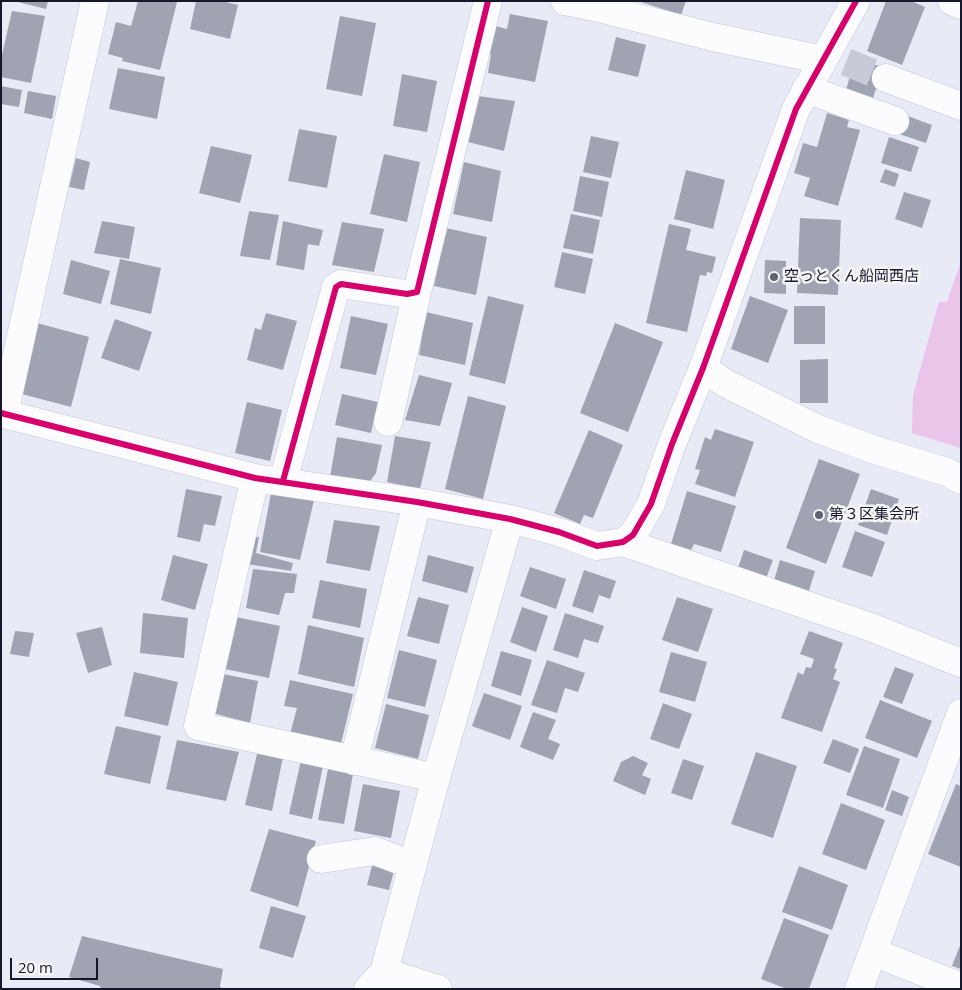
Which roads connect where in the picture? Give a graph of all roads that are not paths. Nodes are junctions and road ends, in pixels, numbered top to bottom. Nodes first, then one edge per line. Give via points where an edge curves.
1 (95, 1) edge
2 (488, 1) edge
3 (565, 1) edge
4 (856, 1) edge
5 (952, 1) edge
6 (600, 5) edge
7 (961, 5) edge
8 (832, 59) junction
9 (886, 78) tunnel mouth
10 (806, 90) junction
11 (961, 106) edge
12 (895, 121) dead end
13 (417, 292) junction
14 (703, 368) junction
15 (3, 413) edge
16 (388, 422) dead end
17 (255, 478) junction
18 (961, 480) edge
19 (283, 481) junction
20 (417, 502) junction
21 (510, 519) junction
22 (623, 542) junction
23 (961, 663) edge
24 (961, 713) edge
25 (955, 747) edge
26 (354, 761) junction
27 (436, 778) junction
28 (321, 859) dead end
29 (412, 866) junction
30 (873, 952) junction
31 (373, 984) edge
32 (961, 987) edge
33 (438, 989) edge
34 (859, 989) edge

1 - 15 street
2 - 13 street
3 - 6 street
4 - 8 street
5 - 7 street
6 - 8 street via 713,37
8 - 10 street
9 - 11 street
10 - 12 street
10 - 14 street via 796,108
13 - 16 street
13 - 19 street via 407,294 341,284 336,287
14 - 18 street via 725,383 818,429 947,472
14 - 22 street via 651,504 633,535
15 - 17 street
17 - 19 street
17 - 26 street via 198,726
19 - 20 street
20 - 21 street
20 - 26 street
21 - 22 street via 597,546
21 - 27 street
22 - 23 street via 855,622
24 - 25 street
25 - 30 street
26 - 27 street
27 - 29 street
28 - 29 street via 375,851
29 - 31 street
30 - 32 street
30 - 34 street
31 - 33 street

